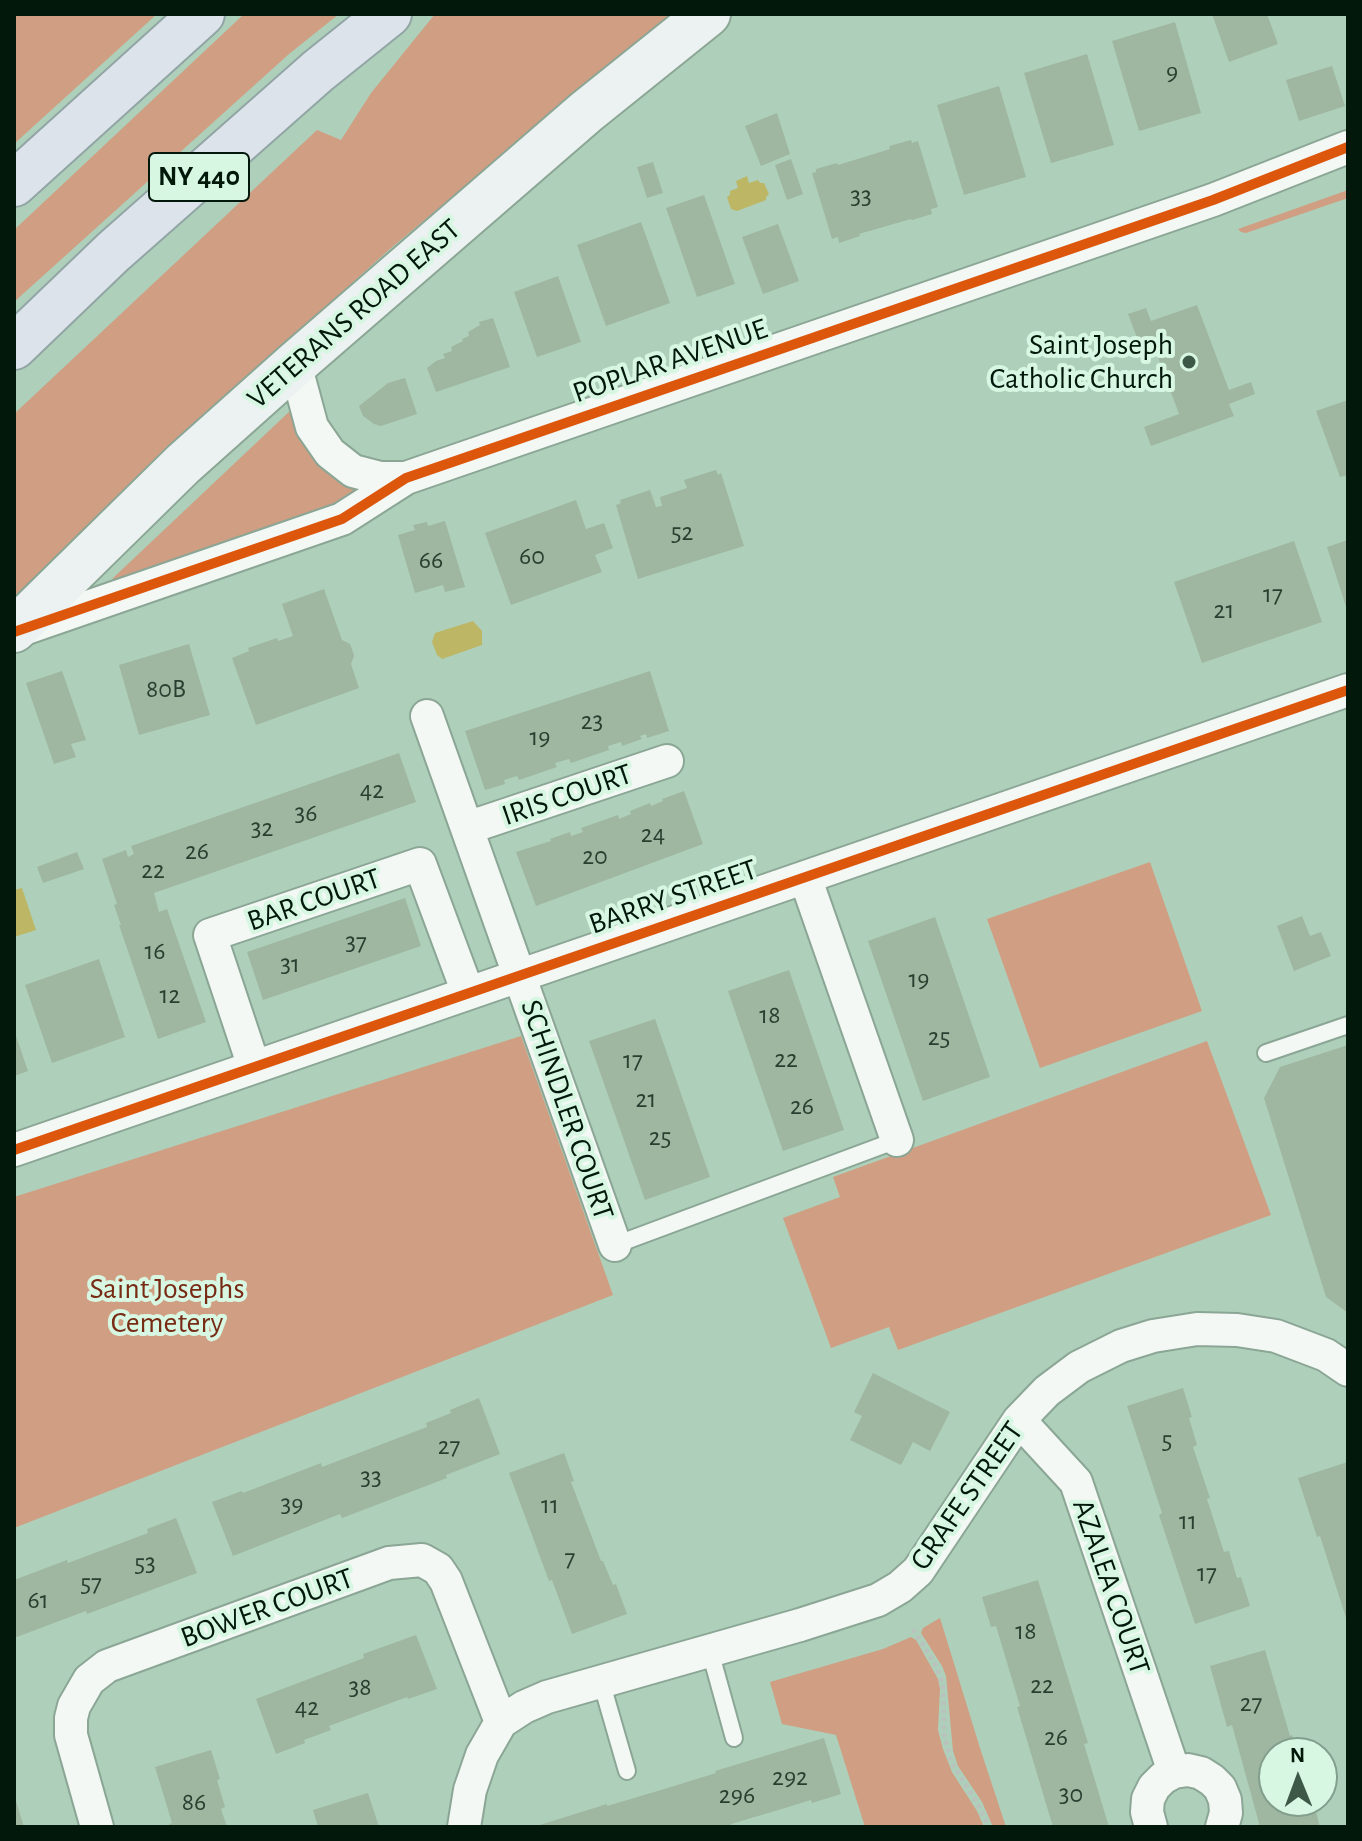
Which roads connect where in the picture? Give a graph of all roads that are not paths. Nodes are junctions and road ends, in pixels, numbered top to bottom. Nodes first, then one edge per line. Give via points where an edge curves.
1 (202, 14) edge
2 (389, 14) edge
3 (708, 14) edge
4 (318, 71) junction
5 (1348, 147) edge
6 (14, 184) edge
7 (14, 347) edge
8 (295, 364) junction
9 (14, 369) edge
10 (406, 478) junction
11 (14, 631) edge
12 (1348, 690) edge
13 (427, 716) dead end
14 (667, 761) dead end
15 (467, 828) junction
16 (805, 877) junction
17 (519, 975) junction
18 (468, 993) junction
19 (1348, 1025) edge
20 (1266, 1053) dead end
21 (254, 1067) junction
22 (897, 1140) joint
23 (14, 1150) edge
24 (615, 1245) joint
25 (1348, 1370) edge
26 (1019, 1420) junction
27 (710, 1651) junction
28 (601, 1681) junction
29 (501, 1722) junction
30 (734, 1738) dead end
31 (627, 1771) dead end
32 (1174, 1772) junction
33 (97, 1827) edge
34 (464, 1827) edge
35 (1151, 1827) edge
36 (1222, 1827) edge

1 - 6 highway
2 - 4 highway, NY 440
3 - 8 street, VETERANS ROAD EAST via 586,112
4 - 7 highway, NY 440
4 - 9 highway
5 - 10 street, POPLAR AVENUE via 1213,200
8 - 10 street, POPLAR AVENUE via 312,427 330,453 353,471
8 - 11 street, VETERANS ROAD EAST via 183,464
10 - 11 street, POPLAR AVENUE via 342,519
12 - 16 street, BARRY STREET
13 - 15 street, IRIS COURT
14 - 15 street, IRIS COURT
15 - 17 street, IRIS COURT
16 - 17 street, BARRY STREET
16 - 22 street
17 - 18 street, BARRY STREET
17 - 24 street, SCHINDLER COURT
18 - 21 street, BARRY STREET
18 - 21 street, BAR COURT via 420,864 210,935
19 - 20 lane
21 - 23 street, BARRY STREET
22 - 24 lane
25 - 26 street, GRAFE STREET via 1326,1355 1276,1336 1197,1329 1121,1346 1079,1367
26 - 27 street, GRAFE STREET via 918,1571 900,1587 878,1600
26 - 32 street, AZALEA COURT via 1076,1482
27 - 28 street, GRAFE STREET
27 - 30 lane
28 - 29 street, GRAFE STREET via 547,1697
28 - 31 lane
29 - 33 street, BOWER COURT via 438,1569 422,1560 389,1563 107,1666 89,1680 74,1706 71,1735
29 - 34 street via 482,1755
32 - 35 street via 1154,1787 1148,1799
32 - 36 street via 1201,1773 1220,1788 1226,1813

